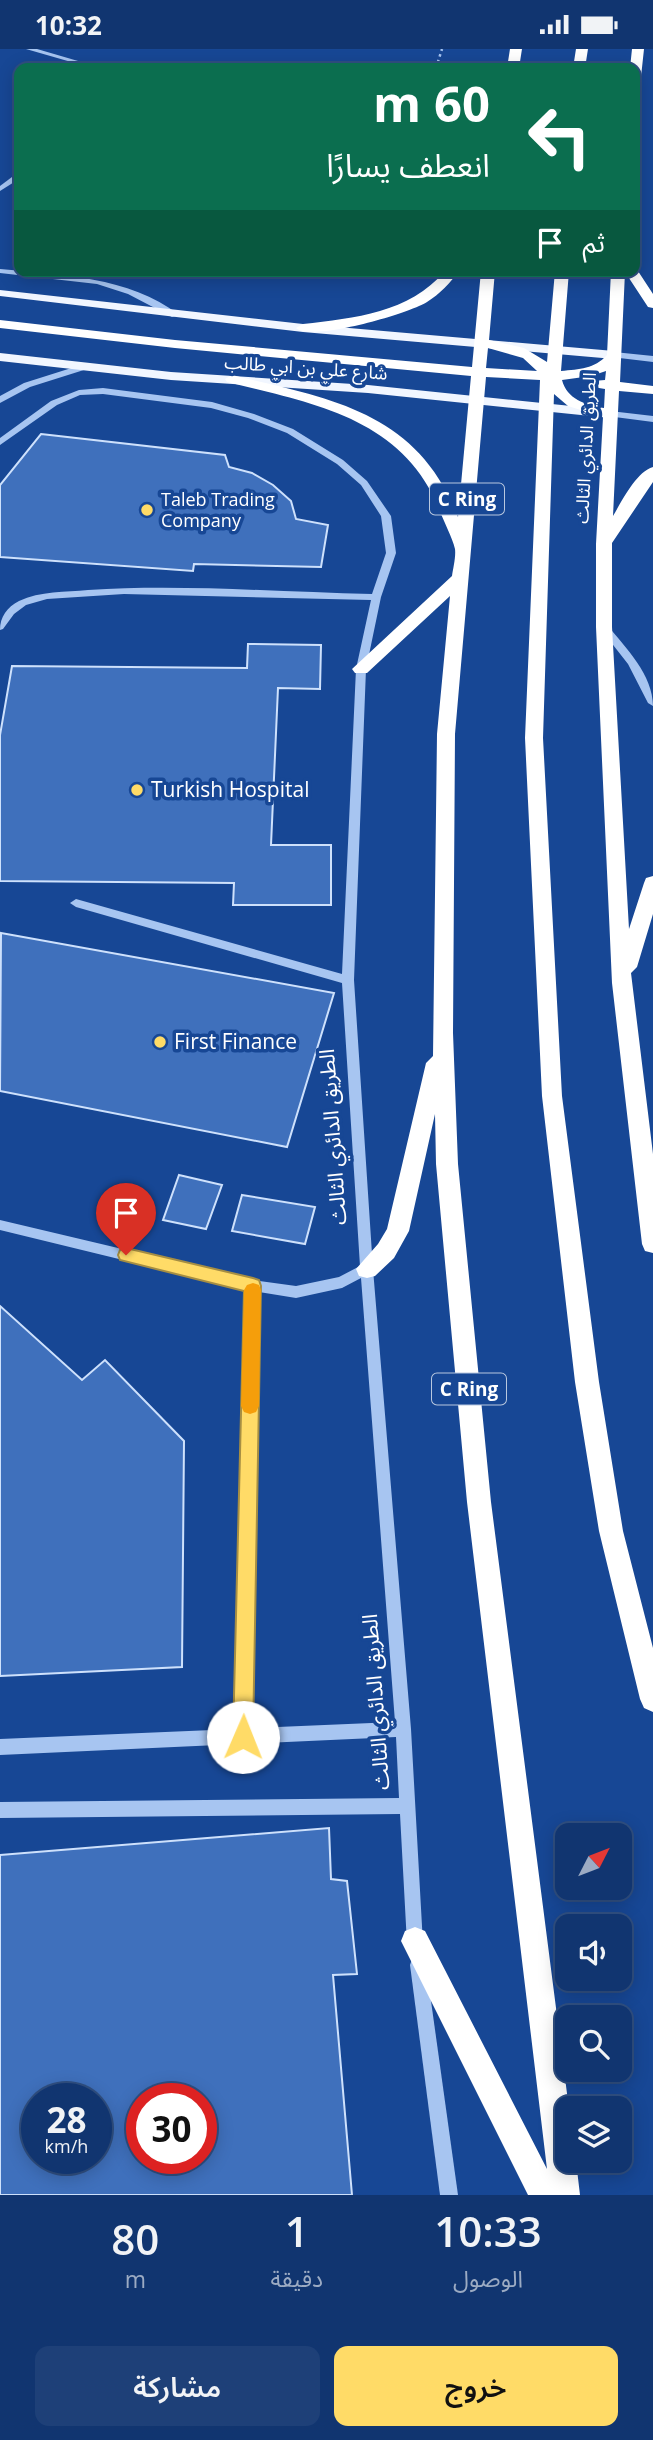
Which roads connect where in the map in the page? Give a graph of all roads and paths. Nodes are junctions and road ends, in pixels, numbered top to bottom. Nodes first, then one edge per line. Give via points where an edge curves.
1 (29, 49) edge
2 (81, 63) edge
3 (53, 277) edge
4 (446, 277) edge
5 (487, 277) edge
6 (561, 277) edge
7 (618, 277) edge
8 (635, 277) edge
9 (0, 293) edge
10 (653, 303) edge
11 (176, 315) junction
12 (0, 324) edge
13 (303, 328) junction
14 (481, 343) junction
15 (555, 349) junction
16 (614, 355) junction
17 (0, 357) edge
18 (653, 359) edge
19 (85, 367) junction
20 (478, 372) junction
21 (551, 377) junction
22 (232, 379) junction
23 (611, 385) junction
24 (653, 390) edge
25 (0, 400) edge
26 (475, 400) junction
27 (548, 408) junction
28 (610, 414) junction
29 (653, 419) edge
30 (0, 442) edge
31 (653, 472) edge
32 (604, 544) junction
33 (462, 551) junction
34 (460, 578) junction
35 (376, 597) junction
36 (0, 627) edge
37 (604, 628) junction
38 (361, 669) junction
39 (649, 684) edge
40 (653, 703) edge
41 (653, 883) edge
42 (76, 903) dead end
43 (348, 980) junction
44 (622, 983) junction
45 (443, 1033) junction
46 (0, 1225) edge
47 (653, 1244) edge
48 (367, 1269) junction
49 (253, 1286) junction
50 (653, 1699) edge
51 (403, 1729) junction
52 (243, 1737) junction
53 (0, 1747) edge
54 (407, 1806) junction
55 (0, 1810) edge
56 (415, 1941) junction
57 (449, 2195) edge
58 (544, 2195) edge
59 (565, 2195) edge

1 - 2 street
3 - 11 street, شارع علي بن ابي طالب via 98,282 131,292
4 - 13 highway via 429,294 401,309
5 - 14 highway, C Ring
6 - 15 highway
7 - 16 highway, الطريق الدائري الثالث
8 - 10 highway
9 - 11 main road, شارع علي بن ابي طالب
11 - 13 main road, شارع علي بن ابي طالب
12 - 20 highway
13 - 14 main road, شارع علي بن ابي طالب
14 - 15 main road, شارع علي بن ابي طالب
14 - 20 highway, C Ring
14 - 21 highway via 531,356
15 - 16 main road, شارع علي بن ابي طالب
15 - 21 highway
16 - 18 street
16 - 21 highway via 595,370
16 - 23 highway, الطريق الدائري الثالث
17 - 19 main road, شارع علي بن ابي طالب
19 - 22 main road, شارع علي بن ابي طالب
19 - 25 street via 27,385
20 - 21 highway
20 - 26 highway, C Ring
21 - 23 highway
21 - 26 highway via 502,384
21 - 27 highway
21 - 28 highway via 569,401
22 - 26 main road, شارع علي بن ابي طالب
22 - 33 highway via 334,406 393,435 414,454 440,493
23 - 24 highway
23 - 28 highway, الطريق الدائري الثالث
26 - 27 main road, شارع علي بن ابي طالب
26 - 33 highway, C Ring
27 - 28 main road, شارع علي بن ابي طالب
27 - 50 highway via 534,738 552,1096 587,1382 611,1531
28 - 29 street
28 - 32 highway, الطريق الدائري الثالث
30 - 35 street, الطريق الدائري الثالث via 54,403 79,393 103,391 212,405 290,431 364,483 386,516 391,553
31 - 32 highway
32 - 37 highway, الطريق الدائري الثالث
33 - 34 highway, C Ring
34 - 38 highway
34 - 45 highway, C Ring via 446,734
35 - 36 street via 124,591 47,596 23,603
35 - 38 street, الطريق الدائري الثالث
37 - 39 street
37 - 44 highway, الطريق الدائري الثالث
38 - 43 street, الطريق الدائري الثالث
39 - 40 street
41 - 44 highway
42 - 43 street
43 - 48 street, الطريق الدائري الثالث
44 - 47 highway, الطريق الدائري الثالث
45 - 48 highway via 398,1231
45 - 59 highway, C Ring via 447,1164 479,1502
46 - 49 street
48 - 49 street via 342,1282 296,1292
48 - 51 street, الطريق الدائري الثالث
49 - 52 street
51 - 52 street
51 - 54 street, الطريق الدائري الثالث
52 - 53 street
54 - 55 street
54 - 56 street, الطريق الدائري الثالث
56 - 57 street, الطريق الدائري الثالث
56 - 58 highway

